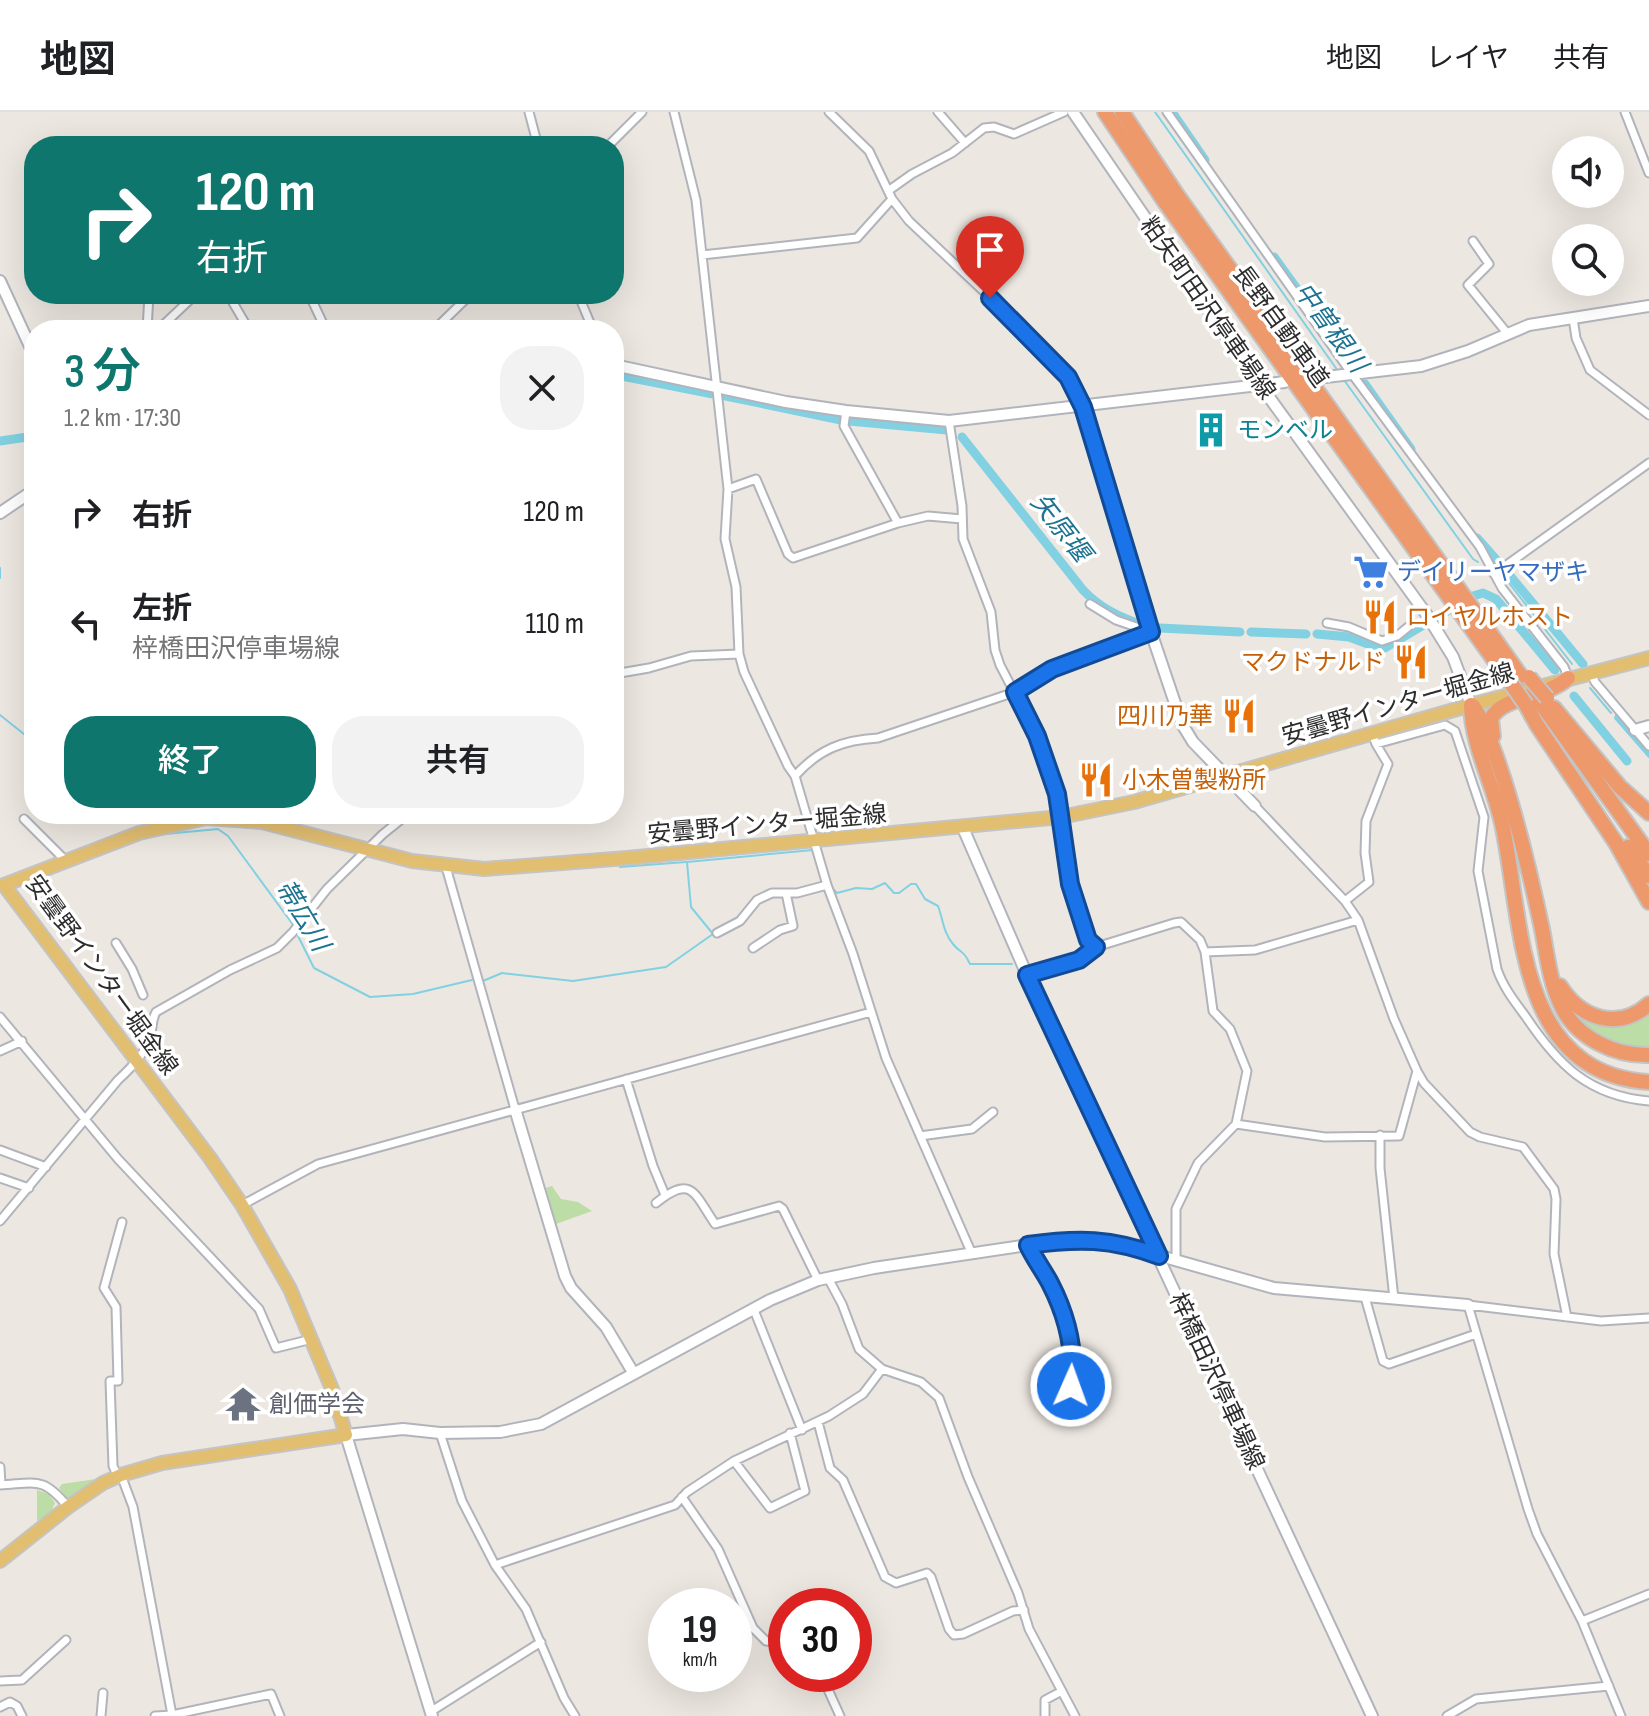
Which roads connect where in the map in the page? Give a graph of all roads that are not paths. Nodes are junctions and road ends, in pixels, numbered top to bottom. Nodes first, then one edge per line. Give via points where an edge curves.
1 (529, 112) edge
2 (642, 112) edge
3 (674, 112) edge
4 (829, 112) edge
5 (938, 112) edge
6 (1064, 112) edge
7 (1073, 112) edge
8 (1105, 112) edge
9 (1122, 112) edge
10 (1167, 112) edge
11 (1625, 112) edge
12 (535, 136) edge
13 (618, 136) edge
14 (965, 143) junction
15 (1649, 173) edge
16 (890, 195) junction
17 (1473, 241) dead end
18 (702, 255) junction
19 (0, 281) edge
20 (185, 304) edge
21 (461, 304) edge
22 (1649, 306) edge
23 (1573, 318) junction
24 (169, 320) edge
25 (444, 320) edge
26 (24, 333) edge
27 (1507, 333) junction
28 (624, 367) edge
29 (1352, 374) junction
30 (1317, 378) dead end
31 (1285, 382) dead end
32 (1260, 384) junction
33 (717, 386) junction
34 (1083, 407) junction
35 (846, 411) junction
36 (1649, 415) edge
37 (949, 421) junction
38 (1649, 463) edge
39 (728, 489) junction
40 (24, 497) edge
41 (0, 513) edge
42 (962, 519) junction
43 (898, 523) junction
44 (1494, 574) junction
45 (1090, 604) dead end
46 (1327, 623) dead end
47 (1413, 623) dead end
48 (1151, 632) junction
49 (739, 654) junction
50 (1649, 658) edge
51 (624, 672) edge
52 (1591, 672) junction
53 (1568, 678) junction
54 (1521, 679) junction
55 (1015, 692) junction
56 (1537, 701) junction
57 (1471, 705) junction
58 (1649, 726) edge
59 (1635, 730) junction
60 (1374, 738) junction
61 (1649, 746) edge
62 (795, 776) junction
63 (1225, 776) junction
64 (1504, 781) junction
65 (1255, 806) joint
66 (1649, 813) edge
67 (1061, 817) junction
68 (29, 824) edge
69 (172, 824) edge
70 (270, 824) edge
71 (290, 824) edge
72 (396, 824) edge
73 (963, 828) junction
74 (289, 829) junction
75 (816, 841) junction
76 (368, 851) junction
77 (1649, 854) edge
78 (65, 860) junction
79 (446, 867) junction
80 (1649, 876) edge
81 (1, 884) edge
82 (827, 885) junction
83 (786, 893) junction
84 (1345, 901) junction
85 (1649, 902) edge
86 (1358, 920) junction
87 (717, 933) dead end
88 (116, 943) dead end
89 (1096, 947) junction
90 (753, 948) dead end
91 (1205, 952) junction
92 (1547, 956) junction
93 (1027, 975) junction
94 (1530, 975) junction
95 (143, 995) dead end
96 (1649, 1004) edge
97 (871, 1012) junction
98 (0, 1017) edge
99 (22, 1041) junction
100 (0, 1051) edge
101 (1649, 1055) edge
102 (137, 1060) junction
103 (1649, 1064) edge
104 (1417, 1071) junction
105 (626, 1079) junction
106 (1649, 1082) edge
107 (1649, 1101) edge
108 (515, 1109) junction
109 (993, 1112) dead end
110 (85, 1119) junction
111 (1236, 1124) junction
112 (1380, 1135) junction
113 (920, 1136) junction
114 (0, 1150) edge
115 (46, 1167) junction
116 (0, 1178) edge
117 (29, 1188) junction
118 (665, 1195) junction
119 (656, 1203) dead end
120 (242, 1205) junction
121 (0, 1221) edge
122 (122, 1222) dead end
123 (1028, 1245) junction
124 (972, 1254) junction
125 (1159, 1256) junction
126 (1176, 1261) junction
127 (823, 1279) junction
128 (1365, 1297) junction
129 (1394, 1299) junction
130 (1468, 1305) junction
131 (754, 1310) junction
132 (1567, 1317) junction
133 (1649, 1318) edge
134 (1476, 1334) junction
135 (312, 1339) junction
136 (882, 1369) junction
137 (634, 1374) junction
138 (1069, 1399) dead end
139 (818, 1422) junction
140 (802, 1430) junction
141 (440, 1433) junction
142 (790, 1433) junction
143 (346, 1435) junction
144 (734, 1461) junction
145 (0, 1467) edge
146 (120, 1476) junction
147 (1, 1485) edge
148 (682, 1497) junction
149 (68, 1507) junction
150 (0, 1561) edge
151 (495, 1565) junction
152 (1649, 1594) edge
153 (1024, 1610) junction
154 (1582, 1621) junction
155 (66, 1640) dead end
156 (768, 1641) edge
157 (541, 1642) junction
158 (0, 1681) edge
159 (1609, 1686) junction
160 (1062, 1691) junction
161 (829, 1692) edge
162 (103, 1693) dead end
163 (0, 1707) edge
164 (431, 1714) edge
165 (172, 1715) edge
166 (22, 1716) edge
167 (101, 1716) edge
168 (155, 1716) edge
169 (280, 1716) edge
170 (575, 1716) edge
171 (840, 1716) edge
172 (1045, 1716) edge
173 (1075, 1716) edge
174 (1372, 1716) edge
175 (1447, 1716) edge
176 (1621, 1716) edge

1 - 12 street
2 - 13 street
3 - 18 street via 696,200
4 - 16 street via 869,151
5 - 14 street
6 - 14 street via 1014,134 989,126
7 - 32 street, 粕矢町田沢停車場線
8 - 54 highway, 長野自動車道 via 1165,202
9 - 54 highway, 長野自動車道
10 - 29 street
11 - 15 street
14 - 16 street via 912,174
16 - 18 street via 857,238
16 - 34 street via 909,221 1068,377
17 - 27 street via 1489,264 1468,285
18 - 33 street
19 - 26 street
20 - 24 street
21 - 25 street
22 - 23 street
23 - 27 street
23 - 36 street via 1590,370
27 - 29 street via 1421,366
28 - 33 street
29 - 30 street
29 - 44 street via 1480,547
31 - 32 street
32 - 34 street
32 - 57 street, 粕矢町田沢停車場線 via 1436,629
33 - 35 street
33 - 39 street
34 - 37 street
34 - 48 street
35 - 37 street
35 - 43 street via 844,426
37 - 42 street
38 - 44 street
39 - 43 street via 756,479 793,558
39 - 49 street via 725,539 736,587
40 - 41 street
42 - 43 street via 928,516
42 - 55 street via 963,539 991,612 995,650
44 - 53 street
45 - 48 street
46 - 47 street via 1382,641
48 - 55 street via 1052,669
48 - 63 street via 1182,724
49 - 51 street via 691,656
49 - 62 street
50 - 52 main road, 安曇野インター堀金線
52 - 53 main road, 安曇野インター堀金線
52 - 59 street
53 - 57 main road, 安曇野インター堀金線
53 - 64 highway via 1494,713 1491,725
54 - 56 highway, bridge
54 - 56 highway, 長野自動車道, bridge
55 - 62 street via 878,738 827,748
55 - 67 street via 1037,736
56 - 66 highway
56 - 77 highway, 長野自動車道
56 - 80 highway, 長野自動車道
56 - 85 highway via 1537,725
57 - 60 main road, 安曇野インター堀金線
57 - 64 highway via 1486,728
57 - 94 highway via 1503,825
58 - 59 street
59 - 61 street
60 - 63 main road, 安曇野インター堀金線
60 - 84 street via 1388,764 1366,821 1369,882
60 - 107 street via 1451,726 1484,817 1478,871 1503,982 1563,1065 1607,1092
62 - 75 street
63 - 65 street
63 - 67 main road, 安曇野インター堀金線
64 - 92 highway
65 - 84 street
67 - 73 main road, 安曇野インター堀金線
67 - 89 street via 1070,884 1088,940
68 - 78 street
69 - 78 main road, 安曇野インター堀金線
70 - 74 main road, 安曇野インター堀金線
71 - 74 street
72 - 76 street
73 - 75 main road, 安曇野インター堀金線
73 - 93 street, 梓橋田沢停車場線
74 - 76 main road, 安曇野インター堀金線
75 - 79 main road, 安曇野インター堀金線 via 509,868
75 - 82 street
76 - 79 main road, 安曇野インター堀金線
76 - 102 street via 277,948 156,1012 150,1039
78 - 81 main road, 安曇野インター堀金線
79 - 108 street
81 - 102 main road, 安曇野インター堀金線
82 - 83 street
82 - 97 street
83 - 87 street via 757,900 740,921
83 - 90 street via 793,926
84 - 86 street
86 - 91 street via 1255,950
86 - 104 street
88 - 95 street
89 - 91 street via 1181,922
89 - 93 street via 1079,960
91 - 111 street via 1213,1011 1230,1029 1247,1071
92 - 96 highway via 1568,999 1585,1013 1620,1019
92 - 101 highway via 1562,1007 1576,1026 1605,1047
93 - 125 street, 梓橋田沢停車場線
94 - 103 highway via 1545,1003 1583,1045 1616,1060
94 - 106 highway via 1553,1031 1578,1058 1617,1077
97 - 105 street
97 - 113 street
98 - 99 street
99 - 100 street
99 - 110 street
102 - 110 street
102 - 120 main road, 安曇野インター堀金線
104 - 112 street via 1399,1136
104 - 132 street via 1459,1123 1480,1137 1523,1147 1554,1189 1554,1254
105 - 108 street
105 - 118 street
108 - 120 street via 318,1164
108 - 137 street via 565,1276 606,1327
109 - 113 street via 972,1129
110 - 115 street
110 - 135 street via 259,1309 276,1348
111 - 112 street via 1325,1137
111 - 126 street via 1198,1163 1180,1197
112 - 129 street
113 - 124 street
114 - 115 street
115 - 117 street
116 - 117 street
117 - 121 street
118 - 119 street
118 - 127 street via 677,1188 693,1191 715,1224 779,1206
120 - 135 main road, 安曇野インター堀金線
122 - 146 street via 104,1288 116,1307 118,1381 110,1381 113,1466
123 - 124 street
123 - 125 street via 1094,1239
123 - 138 street via 1072,1341
124 - 127 street
125 - 126 street
125 - 174 street, 梓橋田沢停車場線
126 - 128 street via 1274,1288
127 - 131 street
127 - 136 street via 842,1304 859,1349
128 - 129 street
128 - 134 street via 1383,1361 1389,1364
129 - 130 street
130 - 132 street
130 - 134 street
131 - 137 street
131 - 140 street
132 - 133 street
134 - 154 street via 1537,1534
135 - 143 main road, 安曇野インター堀金線
136 - 139 street via 863,1394
136 - 153 street via 921,1382 939,1398
137 - 141 street via 541,1424 500,1432
139 - 140 street
139 - 153 street via 830,1468 843,1480 885,1577 896,1583 927,1573 954,1635
140 - 142 street
141 - 143 street via 403,1429
141 - 151 street via 462,1501
142 - 144 street
142 - 144 street via 805,1491 794,1499 770,1508
143 - 146 main road via 162,1463
143 - 164 street
144 - 148 street
145 - 147 street
146 - 149 main road
146 - 165 street via 133,1507
147 - 149 street via 40,1483
148 - 151 street via 675,1505
148 - 156 street via 718,1549 753,1628
149 - 150 main road
151 - 157 street via 526,1609
152 - 154 street
153 - 160 street
154 - 159 street
155 - 158 street via 22,1680
157 - 164 street
157 - 170 street
159 - 175 street via 1476,1699
159 - 176 street
160 - 172 street via 1045,1700
160 - 173 street
161 - 171 street
162 - 167 street
163 - 166 street via 10,1702
165 - 168 street
165 - 169 street via 271,1694

